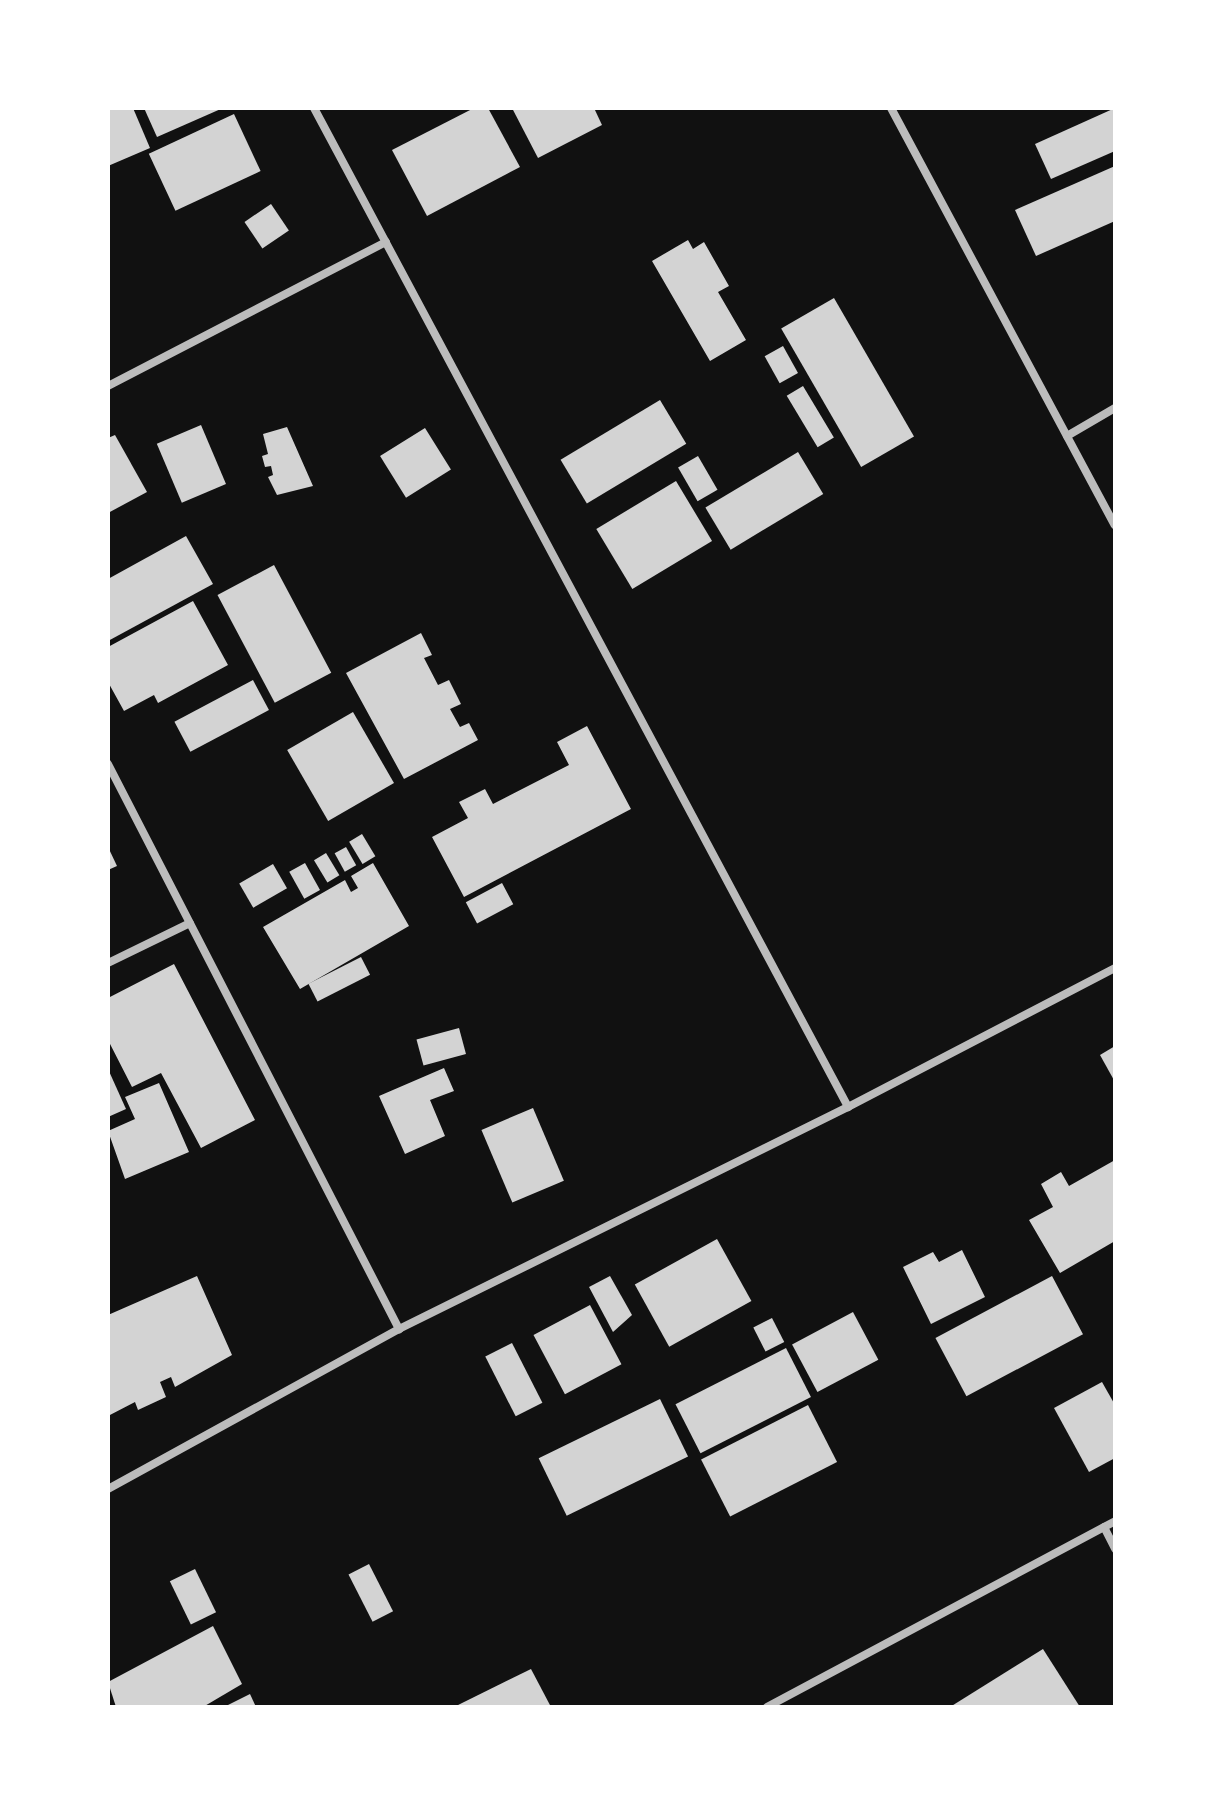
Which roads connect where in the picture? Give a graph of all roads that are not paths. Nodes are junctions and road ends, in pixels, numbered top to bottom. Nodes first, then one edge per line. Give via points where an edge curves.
1 (314, 108) edge
2 (891, 108) edge
3 (386, 242) junction
4 (108, 386) edge
5 (1115, 408) edge
6 (1067, 436) junction
7 (1115, 525) edge
8 (108, 764) edge
9 (190, 923) junction
10 (108, 963) edge
11 (1115, 968) edge
12 (848, 1107) junction
13 (399, 1329) junction
14 (108, 1489) edge
15 (1115, 1521) edge
16 (1104, 1527) junction
17 (1115, 1549) edge
18 (767, 1707) edge

1 - 3 street
2 - 6 street
3 - 4 street
3 - 12 street
5 - 6 street
6 - 7 street
8 - 9 street
9 - 10 street
9 - 13 street
11 - 12 street
12 - 13 street
13 - 14 street
15 - 16 street
16 - 17 street
16 - 18 street

